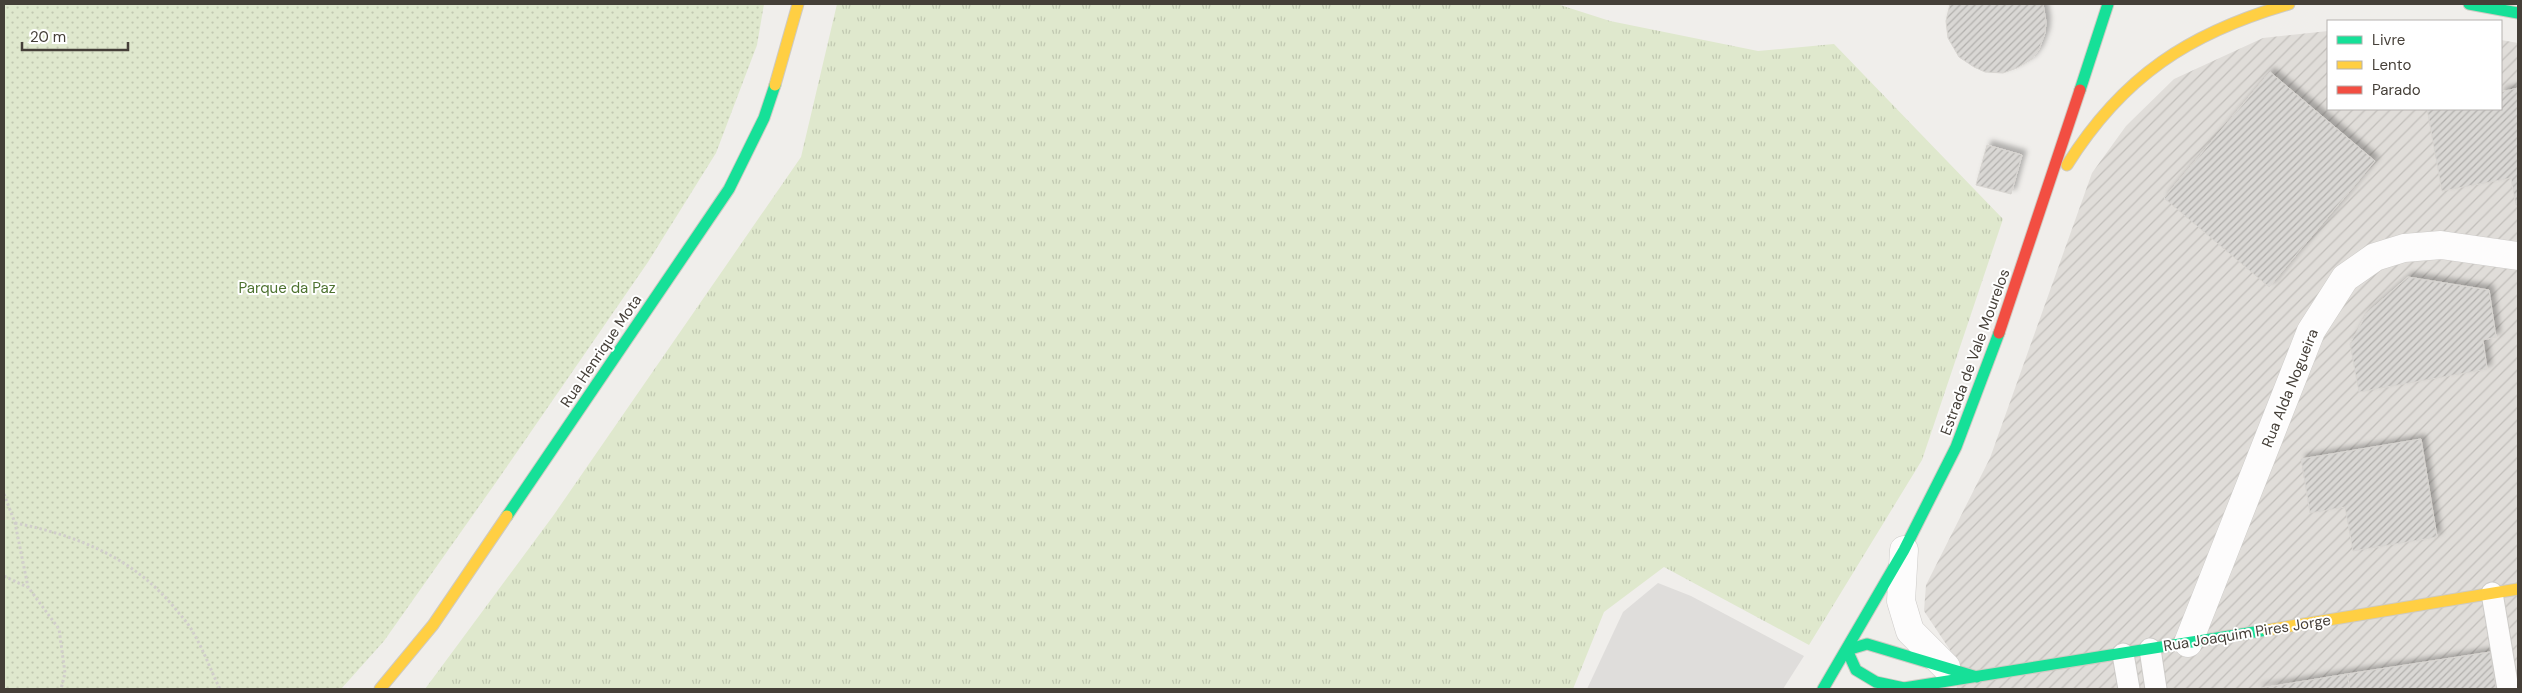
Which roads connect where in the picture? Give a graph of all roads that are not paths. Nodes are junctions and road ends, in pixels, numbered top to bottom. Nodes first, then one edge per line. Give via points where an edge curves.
1 (798, 4) edge
2 (2108, 4) edge
3 (2290, 4) edge
4 (2469, 4) edge
5 (2518, 13) edge
6 (2026, 255) junction
7 (2518, 256) edge
8 (1904, 550) junction
9 (2518, 589) edge
10 (2492, 593) junction
11 (2188, 643) junction
12 (2150, 649) junction
13 (1847, 650) junction
14 (2123, 654) junction
15 (1946, 667) junction
16 (1977, 677) junction
17 (380, 689) edge
18 (1823, 689) edge
19 (1902, 689) edge
20 (2129, 689) edge
21 (2156, 689) edge
22 (2508, 689) edge

1 - 17 street, Rua Henrique Mota via 764,118 729,189 433,625
2 - 6 street, Estrada de Vale Mourelos
3 - 6 street via 2250,14 2193,40 2168,55 2121,94 2079,142
4 - 5 street
6 - 8 street, Estrada de Vale Mourelos via 1956,447
7 - 11 street, Rua Alda Nogueira via 2441,245 2404,248 2375,257 2344,278 2311,331
8 - 13 street, Estrada de Vale Mourelos
8 - 15 street, Rua Joaquim Pires Jorge via 1901,601 1910,631
9 - 10 street, Rua Joaquim Pires Jorge
10 - 11 street, Rua Joaquim Pires Jorge
10 - 22 lane
11 - 12 street, Rua Joaquim Pires Jorge
12 - 14 street, Rua Joaquim Pires Jorge
12 - 21 lane
13 - 15 street, Rua Joaquim Pires Jorge via 1867,644
13 - 18 street, Estrada de Vale Mourelos
13 - 19 street, Rua Joaquim Pires Jorge via 1856,670 1876,682
14 - 16 street, Rua Joaquim Pires Jorge
14 - 20 lane
15 - 16 street, Rua Joaquim Pires Jorge
16 - 19 street, Rua Joaquim Pires Jorge

